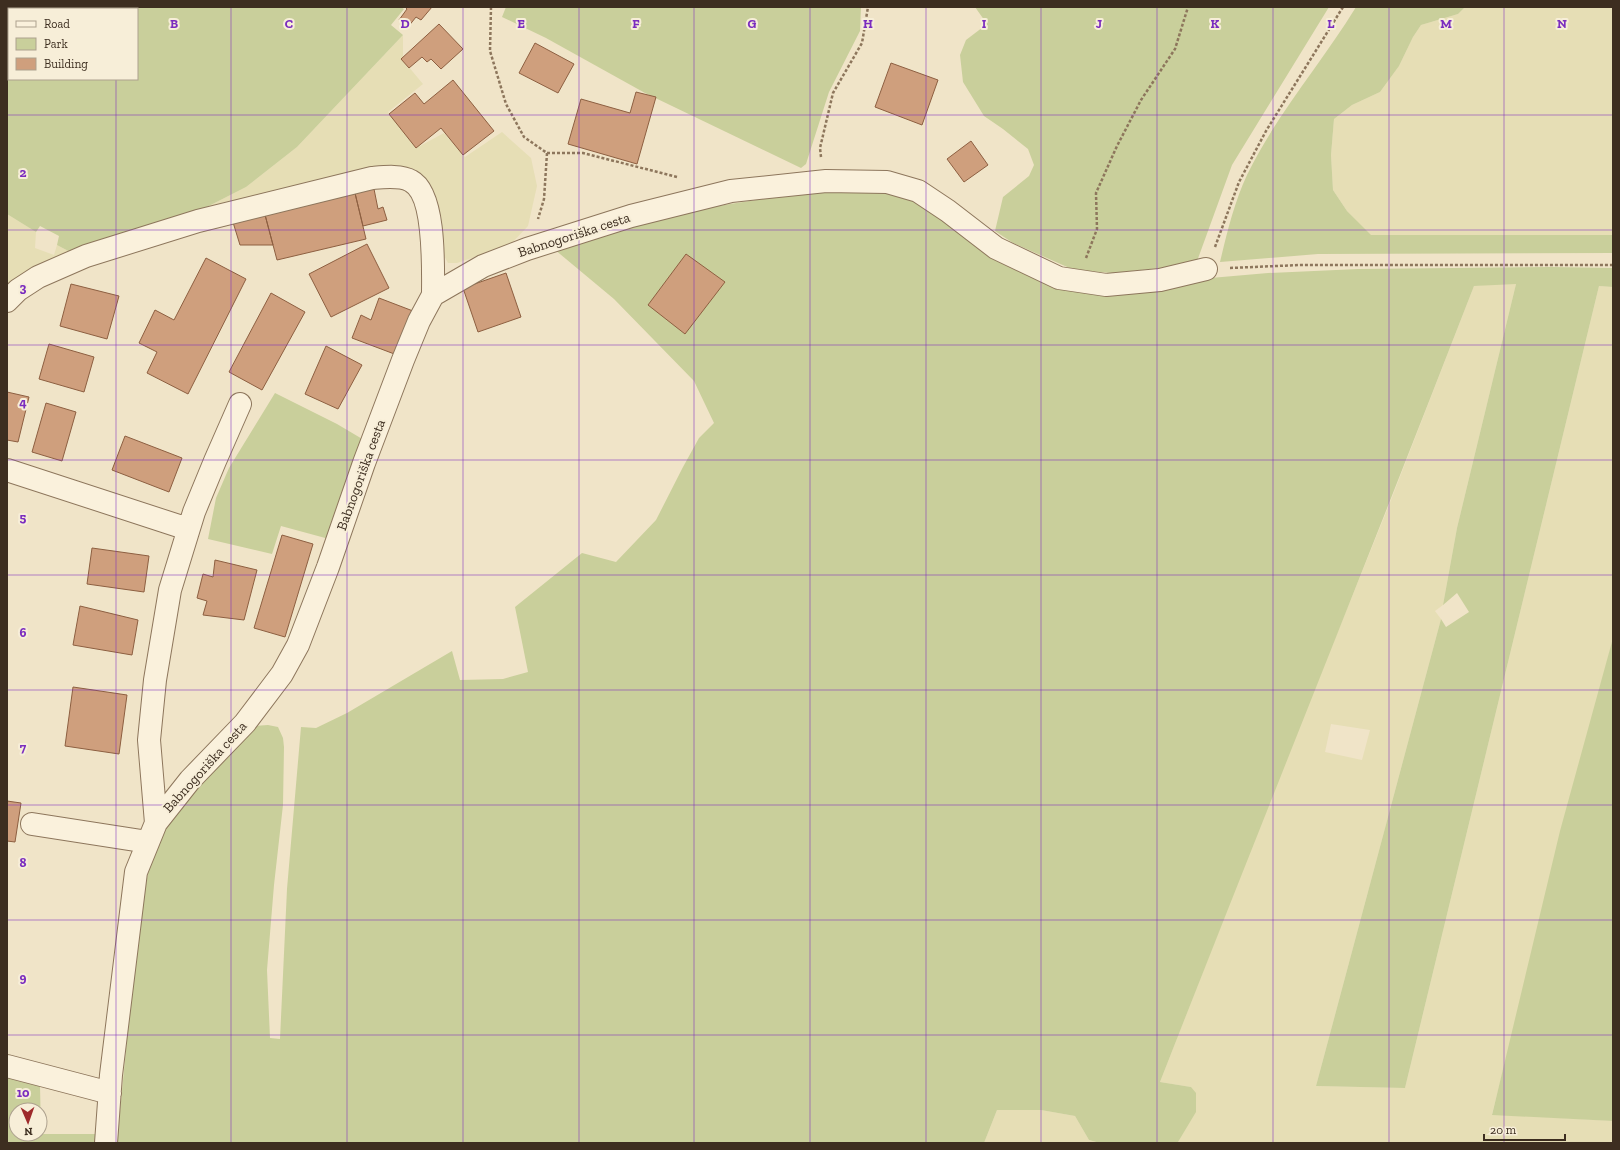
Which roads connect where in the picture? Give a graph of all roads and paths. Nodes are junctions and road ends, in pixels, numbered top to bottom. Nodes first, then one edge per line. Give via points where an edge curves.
1 (491, 7) edge
2 (868, 7) edge
3 (1188, 7) edge
4 (1343, 7) edge
5 (546, 153) junction
6 (679, 178) dead end
7 (826, 181) junction
8 (527, 249) junction
9 (1613, 265) edge
10 (1206, 269) junction
11 (1076, 280) junction
12 (433, 295) junction
13 (7, 301) edge
14 (240, 404) dead end
15 (7, 470) edge
16 (188, 529) junction
17 (32, 824) dead end
18 (152, 833) junction
19 (7, 1066) edge
20 (110, 1093) junction
21 (106, 1143) edge

1 - 5 path via 490,51 506,104 524,137
2 - 7 path via 862,43 833,93 820,148
3 - 11 path via 1175,49 1141,100 1096,193 1097,229
4 - 10 path via 1266,130 1243,176
5 - 6 path via 583,154
5 - 8 path via 544,200
7 - 8 street, Babnogoriška cesta via 731,191 631,216
7 - 11 street, Babnogoriška cesta via 887,182 918,191 996,248 1059,278
8 - 12 street, Babnogoriška cesta via 483,266
9 - 10 path via 1300,265
10 - 11 street, Babnogoriška cesta via 1152,281 1106,285
12 - 13 street via 433,242 423,193 411,181 390,176 372,178 198,222 86,256 38,277
12 - 18 street, Babnogoriška cesta via 403,360 298,645 282,674 245,723 190,780
14 - 16 street
15 - 16 street
16 - 18 street via 170,590 155,680 149,740
17 - 18 street
18 - 20 street, Babnogoriška cesta via 136,872
19 - 20 street
20 - 21 street, Babnogoriška cesta

